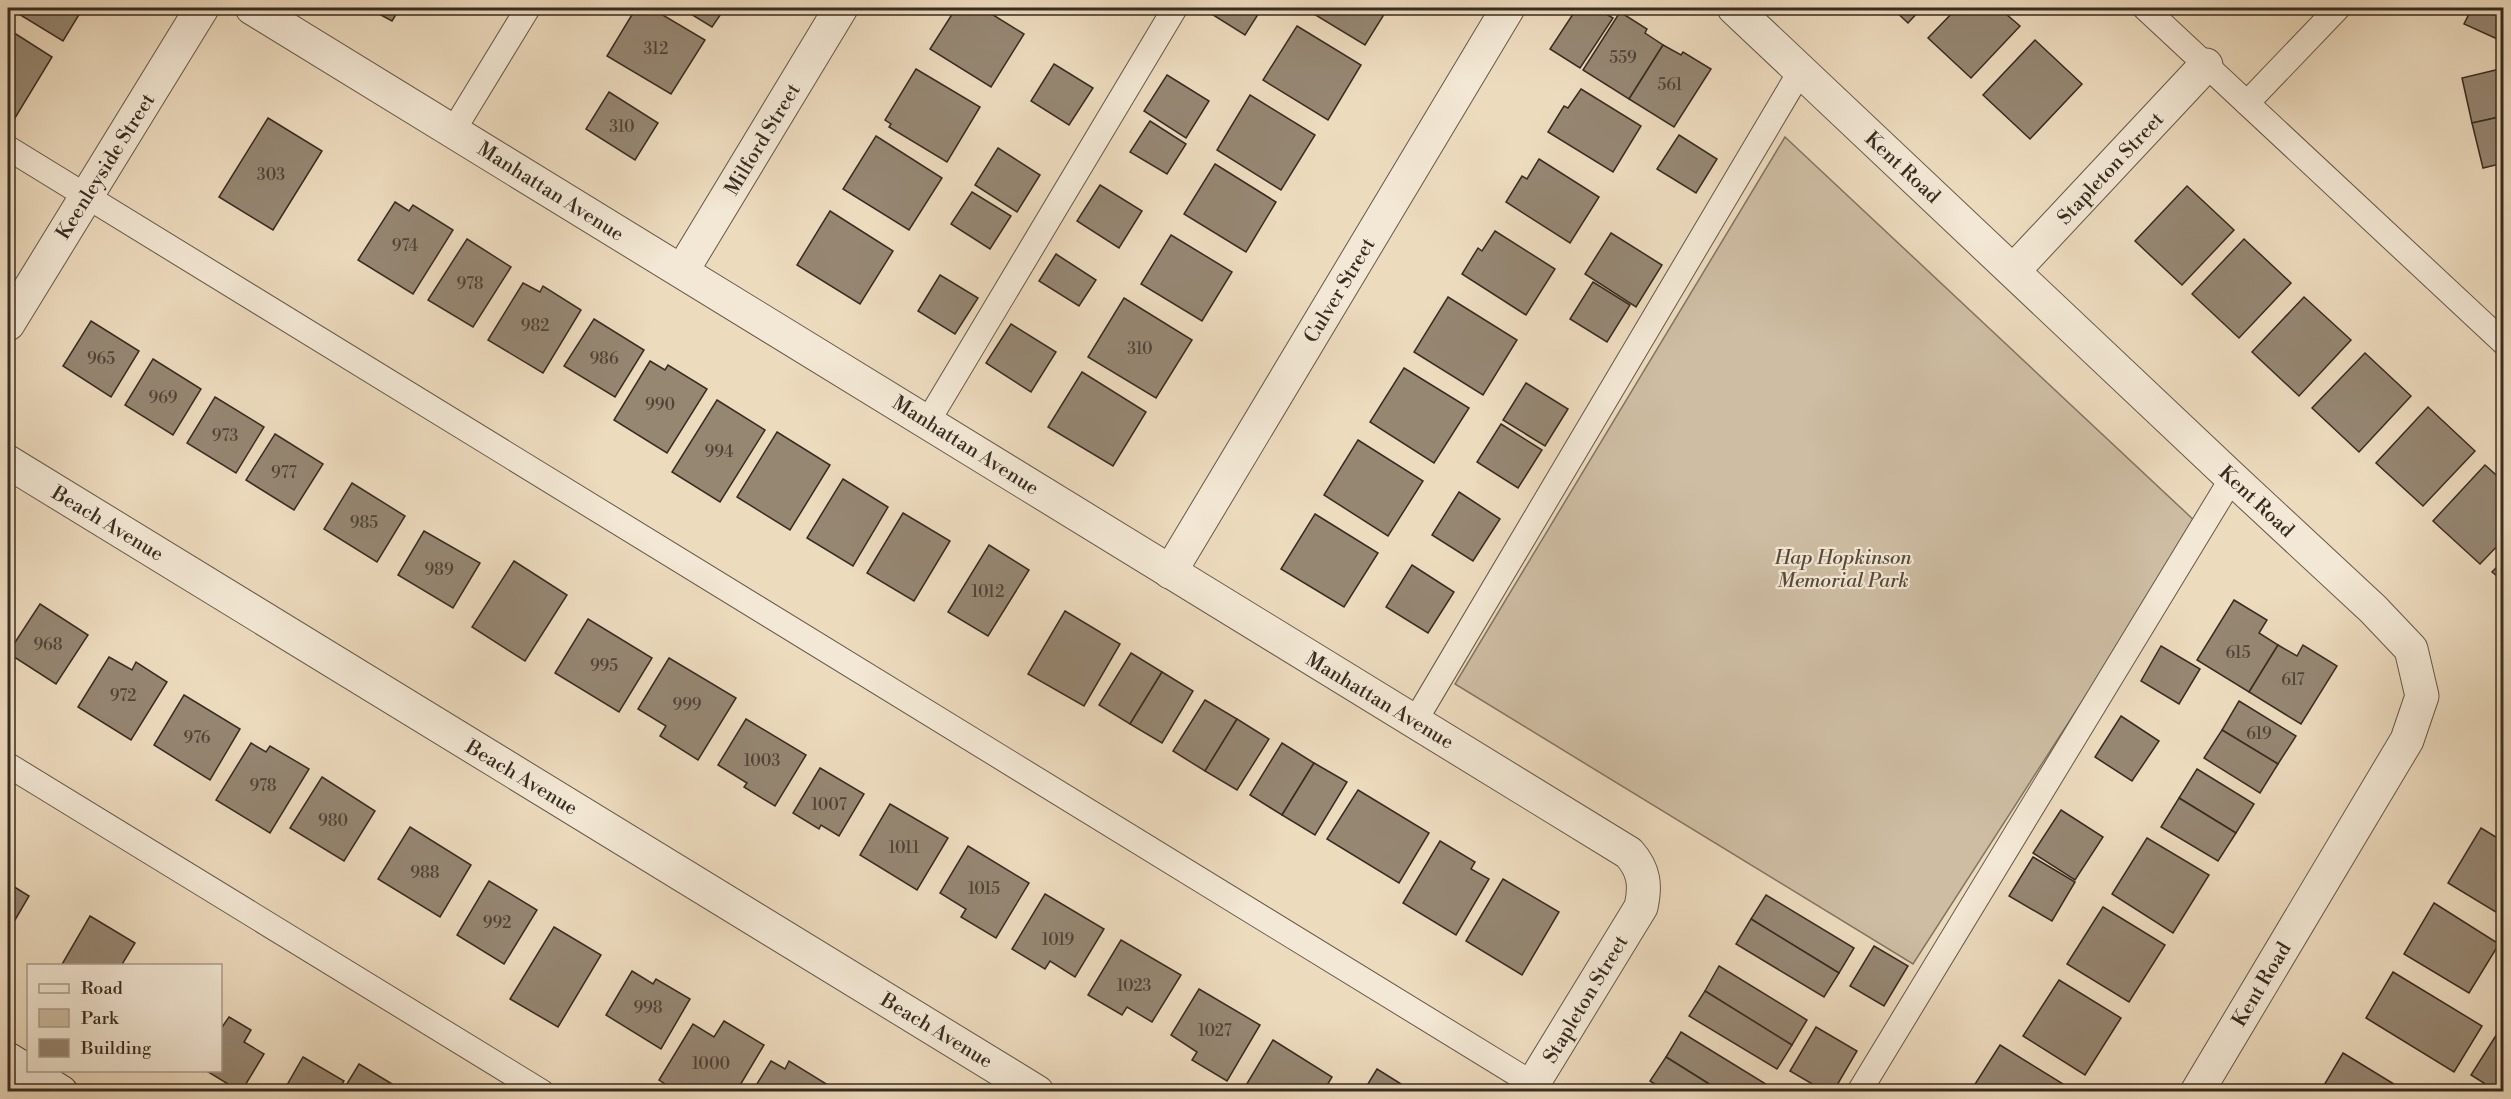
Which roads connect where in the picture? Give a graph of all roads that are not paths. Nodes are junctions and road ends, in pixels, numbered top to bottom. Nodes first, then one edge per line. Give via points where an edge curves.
1 (202, 8) edge
2 (252, 8) edge
3 (528, 8) edge
4 (841, 8) edge
5 (1175, 8) edge
6 (1508, 8) edge
7 (1734, 8) edge
8 (2145, 8) edge
9 (2338, 8) edge
10 (2206, 65) junction
11 (1801, 70) junction
12 (2247, 103) junction
13 (453, 131) junction
14 (8, 148) edge
15 (86, 198) junction
16 (2014, 270) junction
17 (682, 271) junction
18 (8, 324) edge
19 (2504, 343) edge
20 (927, 422) junction
21 (8, 462) edge
22 (2232, 478) junction
23 (1170, 572) junction
24 (1415, 722) junction
25 (8, 765) edge
26 (1641, 907) joint
27 (8, 1059) edge
28 (27, 1071) edge
29 (29, 1072) edge
30 (1531, 1088) edge
31 (61, 1092) edge
32 (542, 1092) edge
33 (1037, 1092) edge
34 (1859, 1092) edge
35 (2197, 1092) edge

1 - 15 street, Keenleyside Street
2 - 13 street, Manhattan Avenue
3 - 13 lane
4 - 17 street, Milford Street
5 - 20 lane
6 - 23 street, Culver Street
7 - 11 street, Kent Road
8 - 10 lane
9 - 12 lane
10 - 12 lane
10 - 16 street, Stapleton Street
11 - 16 street, Kent Road
11 - 24 lane
12 - 19 lane
13 - 17 street, Manhattan Avenue
14 - 15 lane
15 - 18 street, Keenleyside Street
15 - 30 lane
16 - 22 street, Kent Road
17 - 20 street, Manhattan Avenue
20 - 23 street, Manhattan Avenue
21 - 33 street, Beach Avenue
22 - 34 lane
22 - 35 street, Kent Road via 2411,649 2422,696 2407,740
23 - 24 street, Manhattan Avenue
24 - 26 street, Manhattan Avenue via 1629,853 1644,878
25 - 32 lane
26 - 30 street, Stapleton Street
27 - 28 street
29 - 31 street

